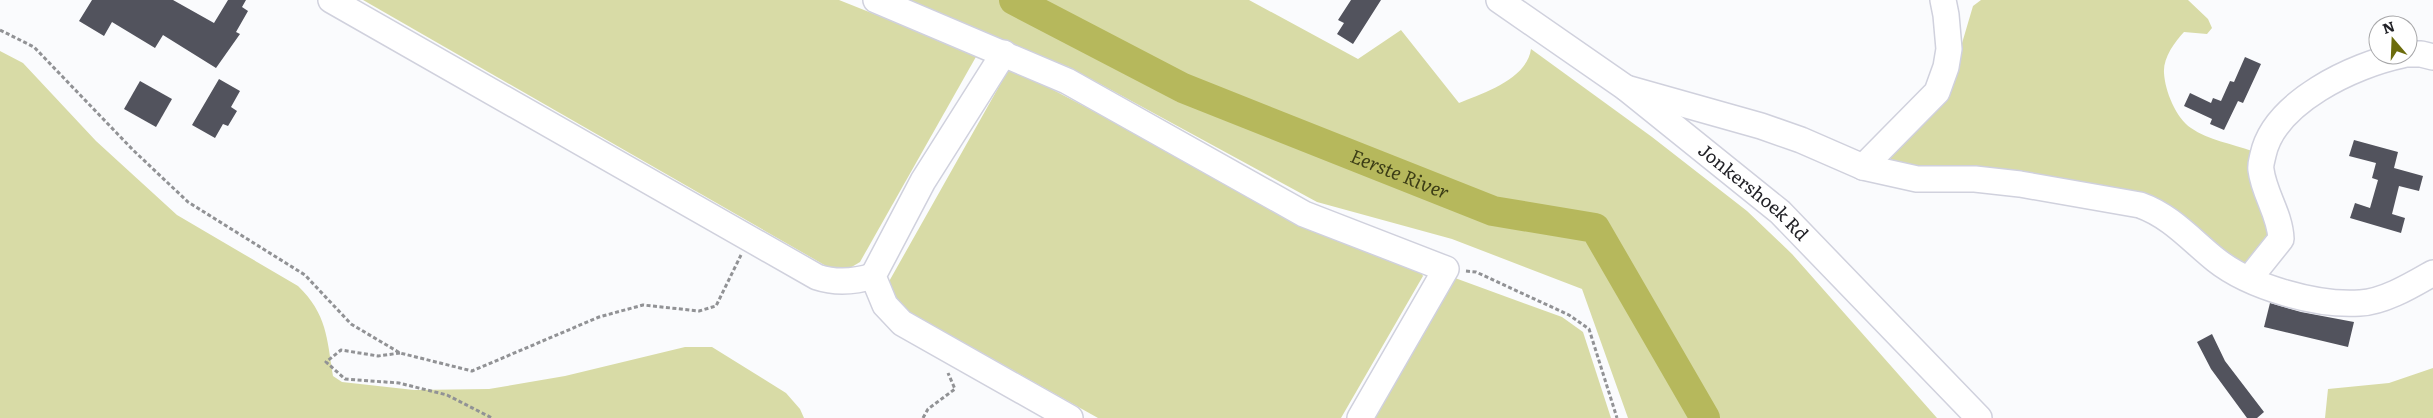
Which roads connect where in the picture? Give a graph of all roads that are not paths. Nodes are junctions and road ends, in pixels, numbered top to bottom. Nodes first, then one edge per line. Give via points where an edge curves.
1 (331, 0) edge
2 (876, 0) edge
3 (1499, 0) edge
4 (1942, 0) edge
5 (1521, 7) edge
6 (1004, 53) junction
7 (2418, 54) edge
8 (2433, 57) edge
9 (2370, 65) edge
10 (1626, 88) junction
11 (1863, 167) junction
12 (2433, 274) edge
13 (873, 276) junction
14 (2249, 278) junction
15 (1070, 418) edge
16 (1360, 418) edge
17 (1979, 418) edge

1 - 13 street via 816,277 830,282
2 - 6 street
3 - 5 street, Jonkershoek Rd
4 - 11 street via 1949,49 1936,92
5 - 10 street, Jonkershoek Rd
6 - 13 street via 924,181
6 - 16 street via 1076,86 1304,214 1446,269
7 - 8 street
9 - 14 street via 2320,89 2277,125 2268,137 2260,169 2280,224 2281,239
10 - 11 street via 1761,126
10 - 17 street, Jonkershoek Rd via 1780,212
11 - 14 street via 1917,179 2002,182 2140,205 2172,222 2217,261
12 - 14 street via 2400,291 2361,304 2285,293
13 - 15 street via 879,295 892,314 935,343

